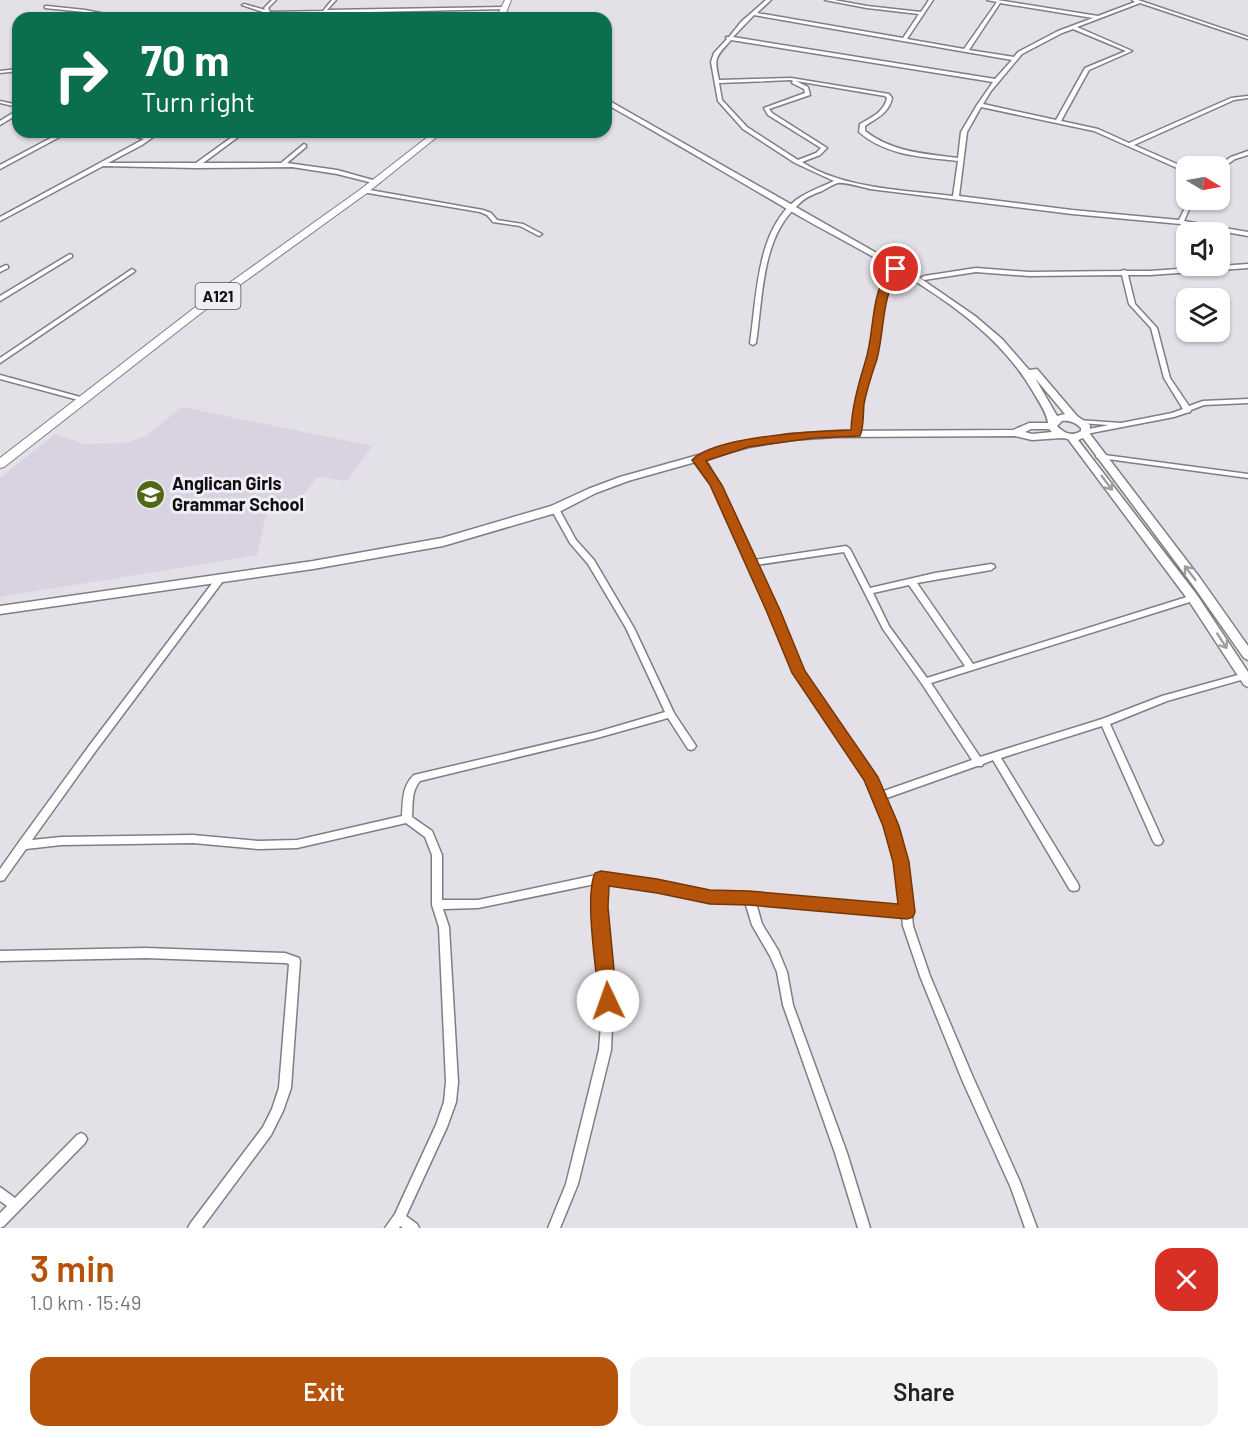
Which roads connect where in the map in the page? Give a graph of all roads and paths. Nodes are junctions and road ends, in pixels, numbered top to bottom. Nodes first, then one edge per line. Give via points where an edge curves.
1 (334, 0) edge
2 (508, 0) edge
3 (769, 0) edge
4 (827, 0) edge
5 (932, 0) edge
6 (989, 0) edge
7 (1139, 1) edge
8 (999, 2) junction
9 (244, 5) dead end
10 (46, 7) dead end
11 (504, 8) junction
12 (436, 10) joint
13 (386, 11) joint
14 (95, 12) edge
15 (266, 12) edge
16 (324, 12) edge
17 (354, 12) edge
18 (502, 12) edge
19 (922, 13) junction
20 (754, 14) junction
21 (1098, 17) junction
22 (1073, 27) junction
23 (1248, 37) edge
24 (728, 38) junction
25 (904, 40) junction
26 (966, 50) junction
27 (1015, 59) junction
28 (784, 79) junction
29 (996, 81) junction
30 (717, 82) junction
31 (1248, 97) edge
32 (612, 98) edge
33 (612, 104) edge
34 (979, 105) junction
35 (1058, 121) junction
36 (55, 138) edge
37 (147, 138) edge
38 (234, 138) edge
39 (432, 138) edge
40 (1129, 145) junction
41 (304, 146) dead end
42 (1248, 153) edge
43 (960, 160) junction
44 (1230, 160) edge
45 (797, 162) junction
46 (104, 165) junction
47 (282, 165) junction
48 (196, 166) junction
49 (1176, 166) edge
50 (0, 167) edge
51 (838, 181) junction
52 (377, 182) junction
53 (364, 191) junction
54 (956, 197) junction
55 (794, 206) junction
56 (1186, 210) edge
57 (0, 219) edge
58 (1181, 222) joint
59 (1230, 231) edge
60 (539, 234) dead end
61 (1248, 234) edge
62 (70, 256) dead end
63 (1248, 266) edge
64 (896, 269) junction
65 (132, 272) dead end
66 (1124, 272) junction
67 (924, 278) junction
68 (0, 299) edge
69 (753, 343) dead end
70 (0, 362) edge
71 (0, 377) edge
72 (82, 399) junction
73 (1248, 400) edge
74 (1188, 411) junction
75 (1077, 420) junction
76 (1053, 423) junction
77 (1121, 425) junction
78 (1015, 433) junction
79 (1086, 433) junction
80 (856, 434) junction
81 (1066, 436) junction
82 (1100, 456) junction
83 (698, 460) junction
84 (0, 464) edge
85 (1248, 476) edge
86 (555, 509) junction
87 (751, 563) junction
88 (991, 567) dead end
89 (220, 579) junction
90 (910, 581) junction
91 (868, 591) junction
92 (1193, 598) junction
93 (0, 610) edge
94 (1248, 655) edge
95 (970, 666) junction
96 (1246, 679) edge
97 (925, 682) junction
98 (670, 714) junction
99 (1104, 722) junction
100 (691, 746) dead end
101 (995, 756) junction
102 (979, 763) junction
103 (878, 797) junction
104 (407, 819) junction
105 (1158, 841) dead end
106 (22, 845) junction
107 (0, 877) edge
108 (601, 878) junction
109 (1074, 887) dead end
110 (749, 898) junction
111 (437, 905) junction
112 (907, 912) junction
113 (0, 956) edge
114 (81, 1139) dead end
115 (0, 1193) edge
116 (16, 1206) junction
117 (399, 1218) junction
118 (0, 1222) edge
119 (194, 1228) edge
120 (391, 1228) edge
121 (413, 1228) edge
122 (554, 1228) edge
123 (864, 1228) edge
124 (1031, 1228) edge

1 - 16 street
2 - 11 main road
3 - 20 street
4 - 19 street
5 - 19 street
6 - 8 street
7 - 21 street
7 - 23 street
8 - 21 street
8 - 26 street
9 - 15 street
10 - 14 street
11 - 12 street
11 - 18 main road
12 - 13 street
13 - 17 street
19 - 25 street
20 - 24 street
20 - 25 street
21 - 22 street
22 - 27 street via 1031,45
22 - 35 street via 1130,51 1088,69
24 - 29 street
24 - 30 street via 712,62
25 - 26 street
26 - 27 street
27 - 29 street
28 - 30 street
28 - 43 street via 887,95 889,104 862,125 862,132 880,145 900,151
28 - 45 street via 803,86 808,94 769,106 767,111 824,148
29 - 34 street
30 - 45 street via 720,100 733,117
31 - 40 street via 1233,99
32 - 55 main road
33 - 55 main road
34 - 35 street
34 - 43 street via 964,132
35 - 40 street via 1096,130
36 - 50 street
37 - 46 street
38 - 48 street
39 - 52 main road, A121
40 - 49 street
41 - 47 street
42 - 44 street
43 - 54 street
45 - 51 street
46 - 48 street
46 - 57 street
47 - 48 street
47 - 52 street
51 - 54 street
51 - 55 street
52 - 53 main road, A121
53 - 60 street via 482,211 495,221 521,225
53 - 72 main road, A121
54 - 58 street
55 - 64 main road
55 - 67 main road
55 - 69 street via 782,219 766,256
56 - 58 street
59 - 61 street
62 - 68 street
63 - 66 street
64 - 76 main road via 950,303 1010,354 1043,398
64 - 80 street via 879,311
65 - 70 street
66 - 67 street via 1029,274 976,270
66 - 74 street via 1132,304 1154,328 1167,378
67 - 75 main road via 1000,334
71 - 72 street
72 - 84 main road, A121
73 - 74 street via 1203,404
74 - 77 street
75 - 76 main road via 1063,417
75 - 77 street
75 - 79 main road via 1086,427
76 - 78 main road via 1029,426
76 - 81 main road
77 - 79 street
78 - 80 main road
78 - 81 main road
79 - 81 main road
79 - 82 main road
80 - 83 main road via 748,444
81 -> 92 main road
82 - 85 street
94 -> 82 main road
83 - 86 main road via 624,479
83 - 87 street via 716,485
86 - 89 main road via 420,547
86 - 98 street via 630,628
87 - 91 street via 846,549
87 - 103 street via 799,673 870,777
88 - 90 street
89 - 93 main road
89 - 106 street
90 - 91 street
90 - 95 street
91 - 97 street via 886,627
92 - 95 street
92 -> 96 main road
95 - 97 street
96 - 99 street via 1165,698
97 - 102 street
98 - 100 street
98 - 104 street via 417,778 410,783
99 - 101 street
99 - 105 street
101 - 102 street
101 - 109 street
102 - 103 street
103 - 112 street via 901,862
104 - 106 street via 297,844 193,839
104 - 111 street via 429,834 437,855
106 - 107 street
108 - 110 street via 710,897
108 - 111 street via 478,904
108 - 122 street via 608,1001 605,1050 572,1184
110 - 112 street
110 - 123 street via 757,925 782,972 788,1005 842,1153
111 - 117 street via 444,927 452,1063 450,1102
112 - 124 street via 925,976
113 - 119 street via 146,953 295,961 285,1088 277,1111 267,1131
114 - 116 street
115 - 116 street
116 - 118 street
117 - 120 street
117 - 121 street

